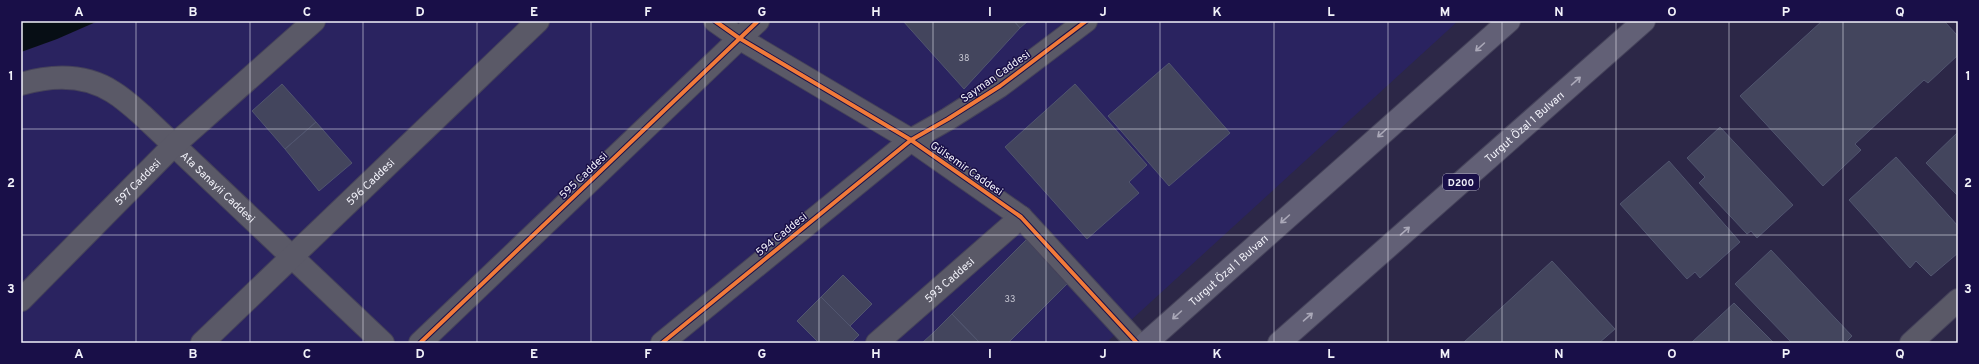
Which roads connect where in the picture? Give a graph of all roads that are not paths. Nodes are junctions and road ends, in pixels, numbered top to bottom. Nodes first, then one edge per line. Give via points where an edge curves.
1 (314, 21) edge
2 (538, 21) edge
3 (715, 21) edge
4 (758, 21) edge
5 (1086, 21) edge
6 (1509, 21) edge
7 (1644, 21) edge
8 (739, 38) junction
9 (24, 85) edge
10 (911, 140) junction
11 (173, 146) junction
12 (1021, 217) junction
13 (290, 256) junction
14 (21, 300) edge
15 (1958, 300) edge
16 (202, 343) edge
17 (383, 343) edge
18 (420, 343) edge
19 (662, 343) edge
20 (877, 343) edge
21 (1137, 343) edge
22 (1146, 343) edge
23 (1279, 343) edge
24 (1911, 343) edge

1 - 11 street, 597 Caddesi
2 - 13 street, 596 Caddesi
3 - 8 street, Gülsemir Caddesi
4 - 8 street, 595 Caddesi
5 - 10 street, Sayman Caddesi via 1000,86
6 -> 22 highway, Turgut Özal 1 Bulvarı
23 -> 7 highway, Turgut Özal 1 Bulvarı / D200
8 - 10 street, Gülsemir Caddesi
8 - 18 street, 595 Caddesi
9 - 11 street, Ata Sanayii Caddesi via 56,77 83,79 113,92 142,115
10 - 12 street, Gülsemir Caddesi
10 - 19 street, 594 Caddesi
11 - 13 street, Ata Sanayii Caddesi
11 - 14 street, 597 Caddesi
12 - 20 street, 593 Caddesi
12 - 21 street, Gülsemir Caddesi
13 - 16 street, 596 Caddesi
13 - 17 street, Ata Sanayii Caddesi
15 - 24 street

